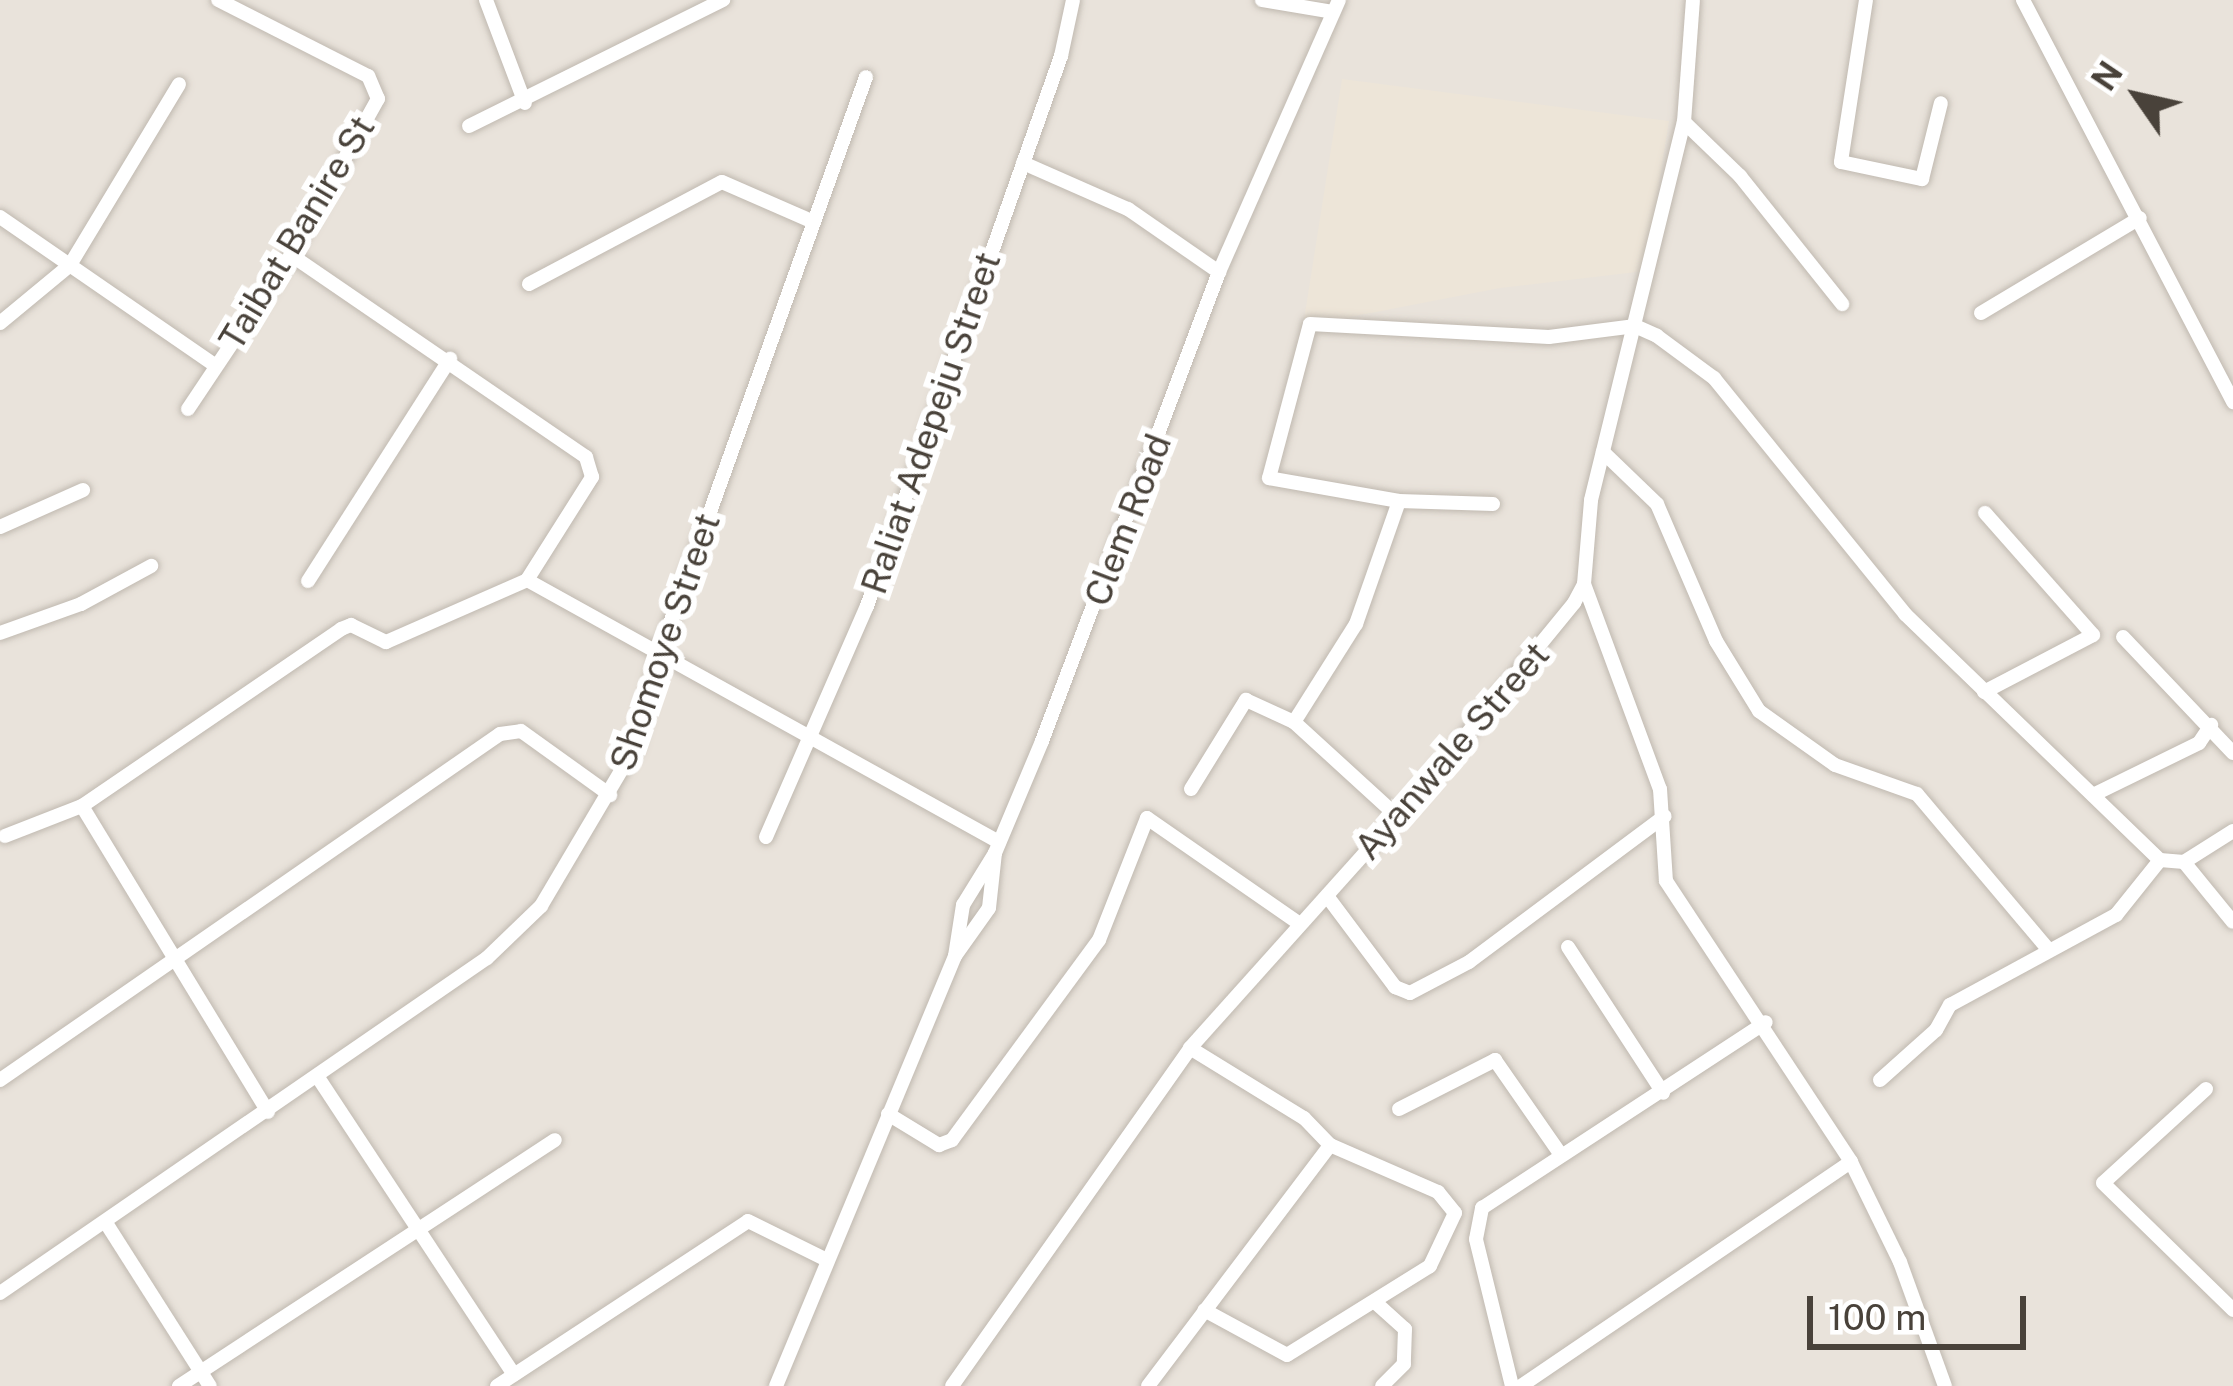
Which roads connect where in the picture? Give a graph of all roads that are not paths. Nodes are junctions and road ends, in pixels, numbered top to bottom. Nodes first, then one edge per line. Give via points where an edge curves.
1 (218, 0) edge
2 (677, 0) edge
3 (722, 0) edge
4 (1072, 0) edge
5 (1262, 0) edge
6 (1694, 0) edge
7 (1866, 0) edge
8 (2024, 0) edge
9 (485, 1) edge
10 (1336, 6) edge
11 (685, 18) junction
12 (866, 77) dead end
13 (179, 84) dead end
14 (1941, 103) dead end
15 (525, 104) junction
16 (1684, 122) junction
17 (469, 127) dead end
18 (1023, 163) junction
19 (0, 217) edge
20 (2140, 218) junction
21 (809, 220) junction
22 (291, 255) junction
23 (70, 266) junction
24 (1219, 272) junction
25 (530, 284) dead end
26 (1842, 304) dead end
27 (1981, 313) dead end
28 (0, 323) edge
29 (1635, 326) junction
30 (450, 359) junction
31 (216, 366) junction
32 (2233, 402) edge
33 (188, 409) dead end
34 (1603, 452) junction
35 (83, 490) dead end
36 (1399, 501) junction
37 (1493, 504) dead end
38 (1985, 513) dead end
39 (0, 527) edge
40 (151, 566) dead end
41 (527, 580) junction
42 (308, 581) dead end
43 (1584, 584) junction
44 (0, 633) edge
45 (2123, 637) dead end
46 (658, 657) junction
47 (1984, 692) junction
48 (1294, 722) junction
49 (2211, 725) junction
50 (814, 737) junction
51 (2233, 753) edge
52 (1191, 789) dead end
53 (2097, 793) junction
54 (610, 795) junction
55 (82, 806) junction
56 (1397, 816) junction
57 (1665, 816) junction
58 (2233, 831) edge
59 (5, 836) dead end
60 (766, 837) dead end
61 (997, 848) junction
62 (2160, 860) junction
63 (2184, 862) junction
64 (1327, 896) junction
65 (2233, 922) edge
66 (1300, 925) junction
67 (1568, 947) dead end
68 (2048, 949) junction
69 (956, 956) junction
70 (174, 957) junction
71 (1766, 1022) junction
72 (1190, 1048) junction
73 (319, 1079) junction
74 (0, 1080) edge
75 (1880, 1080) dead end
76 (2206, 1089) dead end
77 (1663, 1093) junction
78 (1399, 1109) dead end
79 (268, 1112) junction
80 (888, 1114) junction
81 (555, 1140) dead end
82 (1330, 1145) junction
83 (1559, 1152) junction
84 (1851, 1162) junction
85 (106, 1223) junction
86 (420, 1232) junction
87 (827, 1260) junction
88 (0, 1294) edge
89 (1376, 1303) junction
90 (1204, 1310) junction
91 (2233, 1310) edge
92 (200, 1371) junction
93 (514, 1375) junction
94 (779, 1381) edge
95 (179, 1386) edge
96 (210, 1386) edge
97 (497, 1386) edge
98 (797, 1386) edge
99 (952, 1386) edge
100 (1148, 1386) edge
101 (1382, 1386) edge
102 (1516, 1386) edge
103 (1945, 1386) edge

1 - 22 street, Taibat Banire St via 375,86 370,118
2 - 11 street
3 - 11 street
4 - 18 street, Raliat Adepeju Street
5 - 10 street
6 - 16 street, Ayanwale Street
7 - 14 street via 1841,162 1922,179
8 - 20 street
9 - 15 street
10 - 24 street, Clem Road
11 - 15 street
12 - 21 street, Shomoye Street
13 - 23 street
15 - 17 street
16 - 26 street via 1740,176
16 - 29 street, Ayanwale Street
18 - 24 street via 1128,209
18 - 50 street, Raliat Adepeju Street
19 - 23 street
20 - 27 street
20 - 32 street
21 - 25 street via 722,182
21 - 46 street, Shomoye Street
22 - 30 street
22 - 31 street, Taibat Banire St
23 - 28 street
23 - 31 street
24 - 61 street, Clem Road via 1153,461
29 - 34 street, Ayanwale Street
29 - 36 street via 1549,337 1310,325 1269,478
29 - 47 street via 1714,378 1905,614
30 - 41 street via 592,465 575,510
30 - 42 street
31 - 33 street, Taibat Banire St
34 - 43 street, Ayanwale Street
34 - 68 street via 1663,514 1716,641 1759,711 1835,765 1917,794
35 - 39 street
36 - 37 street
36 - 48 street via 1357,624
38 - 47 street via 2093,635
40 - 44 street via 81,604
41 - 46 street
41 - 55 street via 386,642 359,628 340,629
43 - 56 street, Ayanwale Street via 1549,640
43 - 57 street
45 - 49 street
46 - 50 street
46 - 54 street, Shomoye Street via 635,747
47 - 53 street
48 - 52 street via 1246,700
48 - 56 street
49 - 51 street
49 - 53 street via 2199,742
50 - 60 street, Raliat Adepeju Street
50 - 61 street
53 - 62 street
54 - 70 street via 512,728
54 - 73 street, Shomoye Street via 578,853 511,938
55 - 59 street
55 - 70 street
56 - 64 street, Ayanwale Street
57 - 64 street via 1469,962 1410,993 1395,987
57 - 71 street via 1666,881 1736,993
58 - 63 street
61 - 69 street, Clem Road via 963,905
61 - 69 street via 989,908
62 - 63 street
62 - 68 street via 2116,915
63 - 65 street
64 - 66 street, Ayanwale Street
66 - 72 street, Ayanwale Street
66 - 80 street via 1147,818 1100,940 952,1139 939,1145
67 - 77 street
68 - 75 street via 1950,1005 1936,1030
69 - 80 street, Clem Road
70 - 74 street
70 - 79 street
71 - 77 street
71 - 84 street via 1775,1053
72 - 82 street via 1304,1118
72 - 99 street, Ayanwale Street
73 - 79 street, Shomoye Street
73 - 86 street
76 - 91 street via 2103,1183
77 - 83 street
78 - 83 street via 1495,1060
79 - 85 street, Shomoye Street
80 - 87 street, Clem Road
81 - 86 street
82 - 89 street via 1438,1192 1455,1213 1442,1254
82 - 90 street
83 - 102 street via 1495,1195 1477,1221
84 - 102 street
84 - 103 street via 1900,1262
85 - 88 street, Shomoye Street
85 - 92 street
86 - 92 street
86 - 93 street
87 - 93 street via 748,1221
87 - 94 street, Clem Road
89 - 90 street via 1287,1354
89 - 101 street via 1405,1329 1404,1364
90 - 100 street
92 - 95 street
92 - 96 street
93 - 97 street
94 - 98 street

